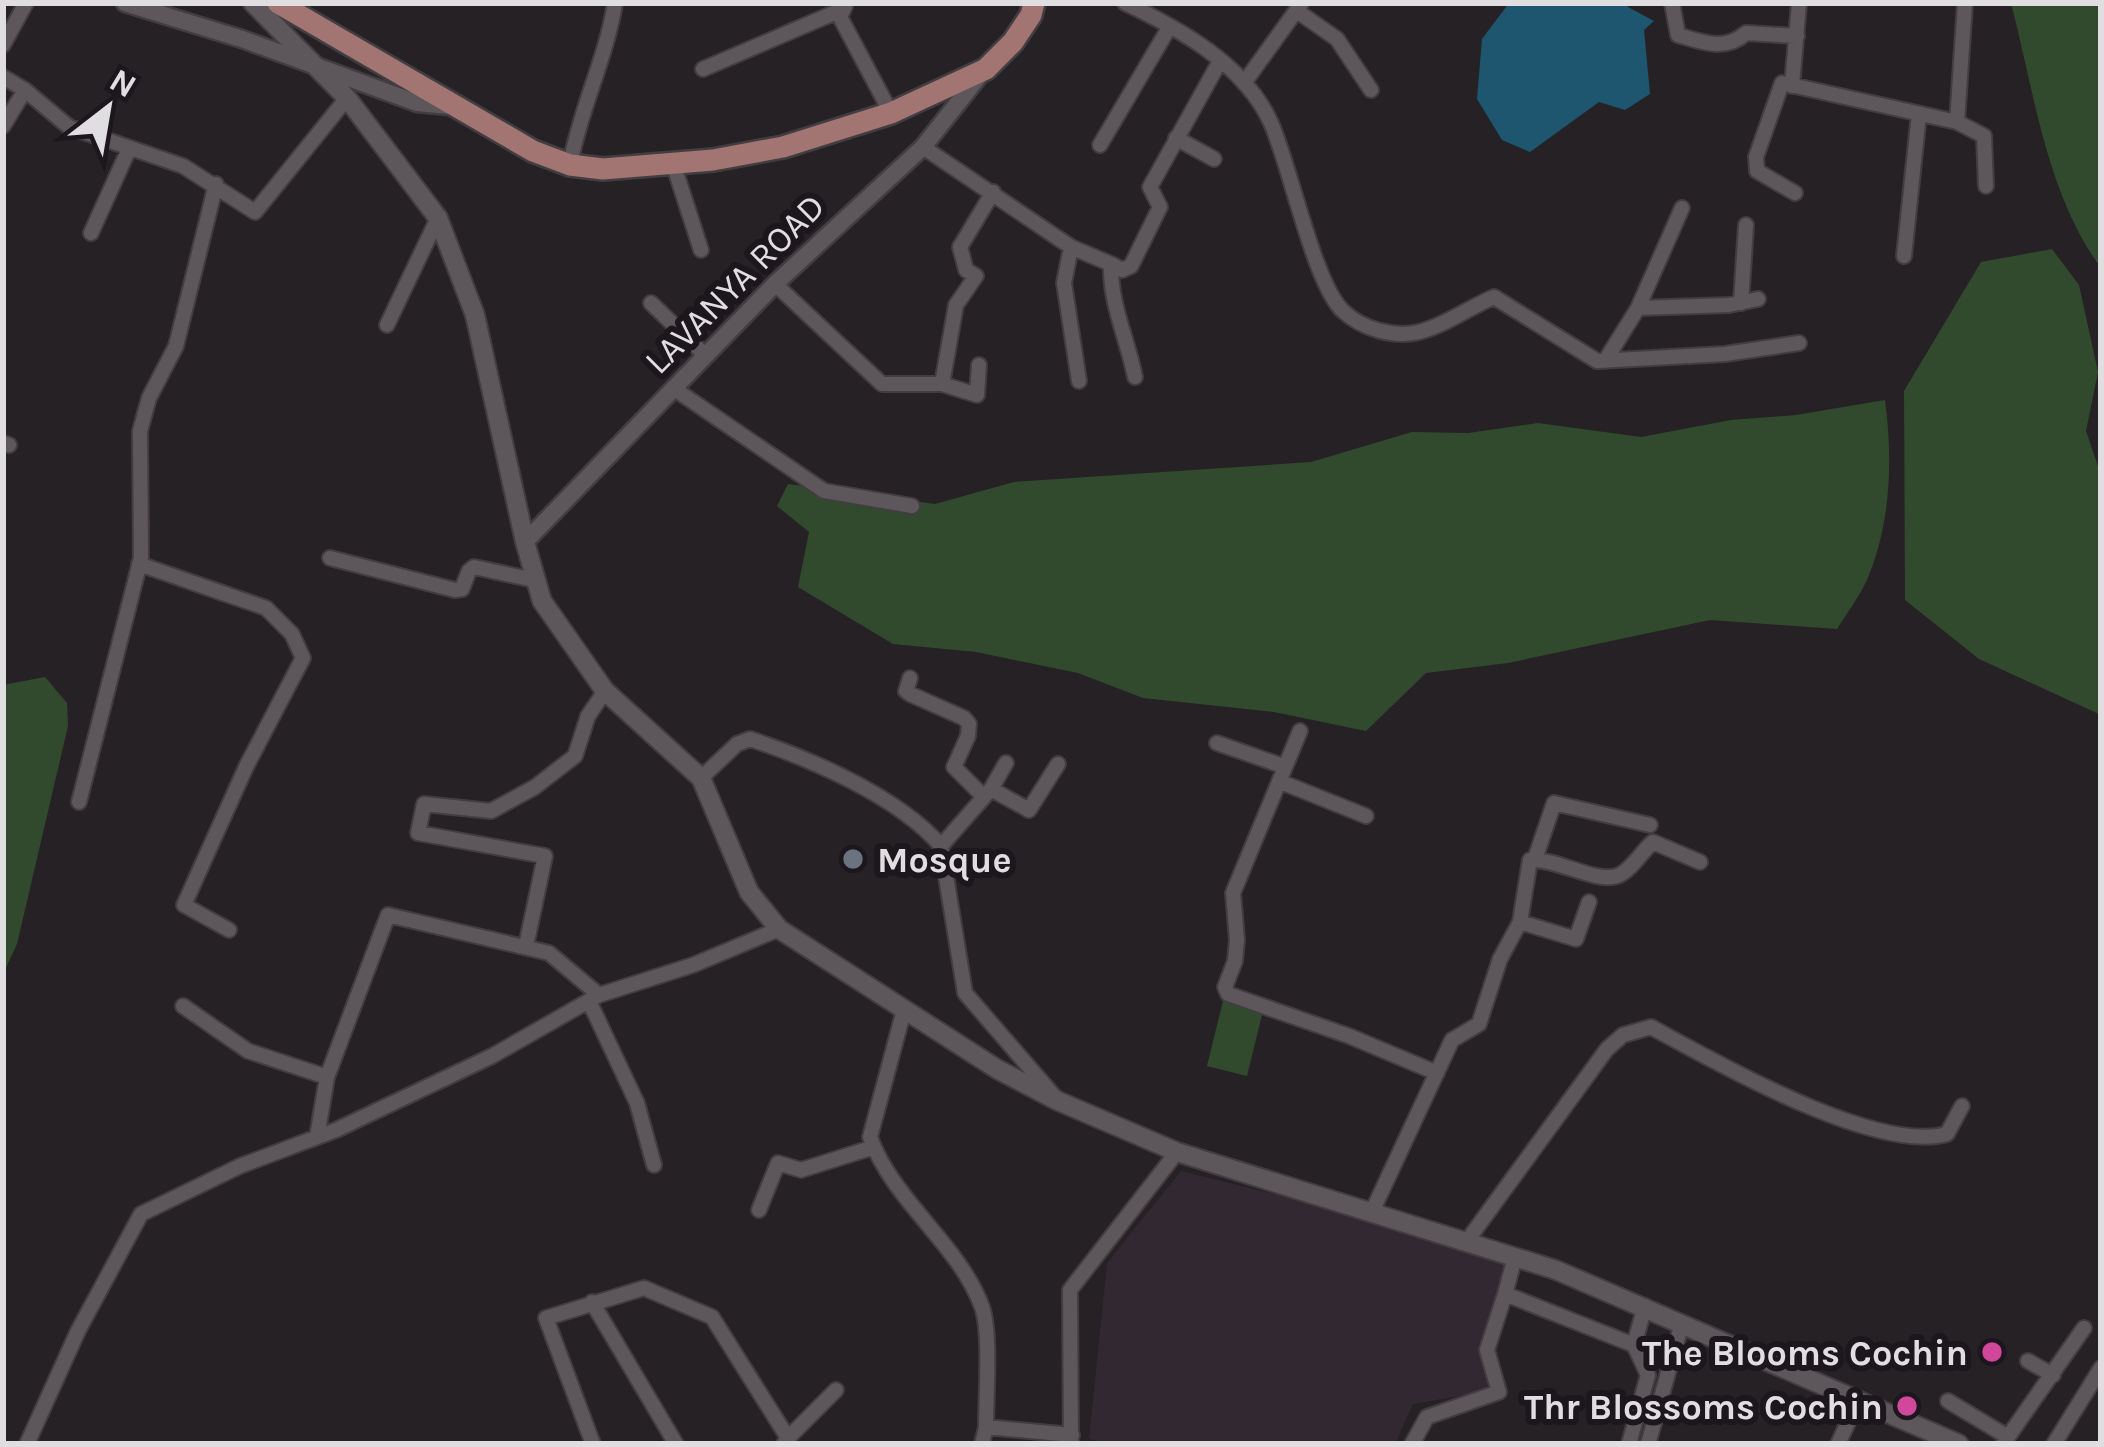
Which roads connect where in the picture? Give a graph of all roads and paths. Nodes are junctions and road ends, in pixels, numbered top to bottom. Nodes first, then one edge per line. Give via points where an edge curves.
1 (26, 3) edge
2 (125, 3) edge
3 (253, 3) edge
4 (278, 3) edge
5 (615, 3) edge
6 (1034, 3) edge
7 (1125, 3) edge
8 (1672, 3) edge
9 (1799, 3) edge
10 (1965, 3) edge
11 (844, 7) edge
12 (1300, 7) edge
13 (1170, 26) junction
14 (1797, 36) junction
15 (3, 45) edge
16 (1220, 61) junction
17 (320, 68) junction
18 (703, 69) dead end
19 (986, 69) junction
20 (3, 77) edge
21 (1244, 83) junction
22 (1792, 86) junction
23 (25, 90) junction
24 (1371, 90) dead end
25 (347, 98) junction
26 (451, 106) junction
27 (890, 112) junction
28 (1919, 114) junction
29 (1957, 122) junction
30 (3, 126) edge
31 (1176, 138) junction
32 (1100, 145) dead end
33 (923, 147) junction
34 (129, 149) junction
35 (1214, 159) dead end
36 (673, 163) junction
37 (570, 165) junction
38 (217, 184) junction
39 (1986, 186) dead end
40 (993, 192) junction
41 (1795, 193) dead end
42 (1682, 208) dead end
43 (438, 218) junction
44 (1746, 225) dead end
45 (92, 233) dead end
46 (1071, 247) junction
47 (701, 250) dead end
48 (1904, 256) dead end
49 (1111, 264) junction
50 (775, 284) junction
51 (1758, 299) dead end
52 (651, 303) dead end
53 (1741, 303) junction
54 (1638, 308) junction
55 (387, 325) dead end
56 (1798, 343) dead end
57 (705, 356) junction
58 (1605, 361) junction
59 (979, 365) dead end
60 (1135, 377) dead end
61 (1079, 381) dead end
62 (942, 385) junction
63 (673, 388) junction
64 (912, 506) dead end
65 (525, 542) junction
66 (330, 558) dead end
67 (140, 563) junction
68 (534, 580) junction
69 (910, 678) dead end
70 (605, 691) junction
71 (1300, 730) dead end
72 (1217, 743) dead end
73 (1006, 764) dead end
74 (1058, 764) dead end
75 (1282, 774) junction
76 (700, 778) junction
77 (988, 793) junction
78 (79, 802) dead end
79 (1366, 816) dead end
80 (1650, 825) dead end
81 (941, 846) junction
82 (1534, 859) junction
83 (1700, 862) dead end
84 (1589, 902) dead end
85 (1520, 922) junction
86 (779, 929) junction
87 (230, 930) dead end
88 (526, 946) junction
89 (594, 998) junction
90 (183, 1006) dead end
91 (904, 1010) junction
92 (1436, 1073) junction
93 (327, 1077) junction
94 (1058, 1101) junction
95 (1962, 1106) dead end
96 (317, 1137) junction
97 (874, 1147) junction
98 (1177, 1152) junction
99 (654, 1165) dead end
100 (759, 1210) dead end
101 (1371, 1214) junction
102 (1467, 1241) junction
103 (1515, 1257) junction
104 (1504, 1294) junction
105 (592, 1302) junction
106 (1645, 1306) junction
107 (1682, 1323) junction
108 (2084, 1328) dead end
109 (1634, 1346) junction
110 (2028, 1361) dead end
111 (2101, 1368) edge
112 (2053, 1375) junction
113 (836, 1390) dead end
114 (1858, 1401) junction
115 (1948, 1401) dead end
116 (986, 1427) junction
117 (1072, 1439) edge
118 (2006, 1440) edge
119 (786, 1441) edge
120 (27, 1444) edge
121 (593, 1444) edge
122 (676, 1444) edge
123 (982, 1444) edge
124 (1412, 1444) edge
125 (1629, 1444) edge
126 (1648, 1444) edge
127 (1838, 1444) edge
128 (1959, 1444) edge
129 (2054, 1444) edge

1 - 15 street
2 - 17 street
3 - 17 main road
4 - 26 main road
5 - 37 street
6 - 19 main road via 1013,43
7 - 13 street
8 - 14 street via 1678,35 1715,45 1746,33
9 - 14 street
10 - 29 street
11 - 18 street
11 - 27 street via 840,17
12 - 21 street
12 - 24 street via 1337,39
13 - 16 street
13 - 32 street
14 - 22 street
16 - 21 street
16 - 31 street
17 - 25 main road
17 - 26 street via 417,103
19 - 27 main road
19 - 33 street, LAVANYA ROAD
20 - 23 street
21 - 58 street via 1270,122 1340,309 1391,334 1421,332 1494,296
22 - 28 street
22 - 41 street via 1782,83 1756,157 1757,171
23 - 30 street
23 - 34 street via 68,127
25 - 38 street via 255,212
25 - 43 main road
26 - 37 main road
27 - 36 main road via 749,154
28 - 29 street
28 - 48 street
29 - 39 street via 1984,136
31 - 35 street
31 - 49 street via 1150,187 1160,207 1131,266
33 - 40 street
33 - 50 street, LAVANYA ROAD
34 - 38 street
34 - 45 street
36 - 37 main road
36 - 47 street
38 - 67 street via 176,346 140,431
40 - 46 street
40 - 62 street via 960,248 976,276 956,305
42 - 54 street
43 - 55 street
43 - 65 main road via 476,315
44 - 53 street
46 - 49 street
46 - 61 street via 1064,283
49 - 60 street via 1116,320
50 - 57 street, LAVANYA ROAD
50 - 62 street via 882,384
51 - 53 street
52 - 57 street
53 - 54 street
54 - 58 street
56 - 58 street
57 - 63 street, LAVANYA ROAD
59 - 62 street via 977,395
63 - 64 street via 824,491
63 - 65 street, LAVANYA ROAD
65 - 68 main road
66 - 68 street via 455,590 474,567
67 - 78 street
67 - 87 street via 266,608 303,658 184,904
68 - 70 main road
69 - 77 street via 910,694 964,718 968,736 954,766
70 - 76 main road
70 - 88 street via 575,755 535,787 491,811 424,804 418,833 545,856
71 - 75 street
72 - 75 street
73 - 77 street
74 - 77 street via 1029,810
75 - 79 street
75 - 92 street via 1233,893 1237,940 1228,994
76 - 81 street via 750,740 889,803
76 - 86 main road via 749,892
77 - 81 street
80 - 82 street via 1555,803
81 - 94 street via 965,993
82 - 83 street via 1617,876 1652,842
82 - 85 street
84 - 85 street via 1576,939
85 - 92 street via 1479,1024 1452,1040
86 - 89 street
86 - 91 main road
88 - 89 street via 550,953
88 - 93 street via 388,915
89 - 96 street via 492,1056
89 - 99 street
90 - 93 street via 248,1051
91 - 94 main road
91 - 97 street via 869,1128
92 - 101 street
93 - 96 street
94 - 98 main road
95 - 102 street via 1947,1134 1912,1137 1803,1105 1652,1027 1633,1030 1606,1049
96 - 120 street via 141,1214
97 - 100 street via 801,1170 778,1163
97 - 116 street via 985,1312
98 - 101 main road
98 - 117 street via 1070,1290
101 - 102 main road
102 - 103 main road
103 - 104 street
103 - 106 main road
104 - 109 street
104 - 124 street via 1487,1350 1499,1392 1427,1417
105 - 119 street via 644,1288 712,1317
105 - 121 street via 546,1318
105 - 122 street
106 - 107 main road
106 - 109 street
107 - 114 main road
107 - 126 street
108 - 112 street
109 - 125 street via 1648,1375
110 - 112 street
111 - 129 street
112 - 118 street
113 - 119 street
114 - 127 street
114 - 128 main road
115 - 118 street
116 - 117 street
116 - 123 street

